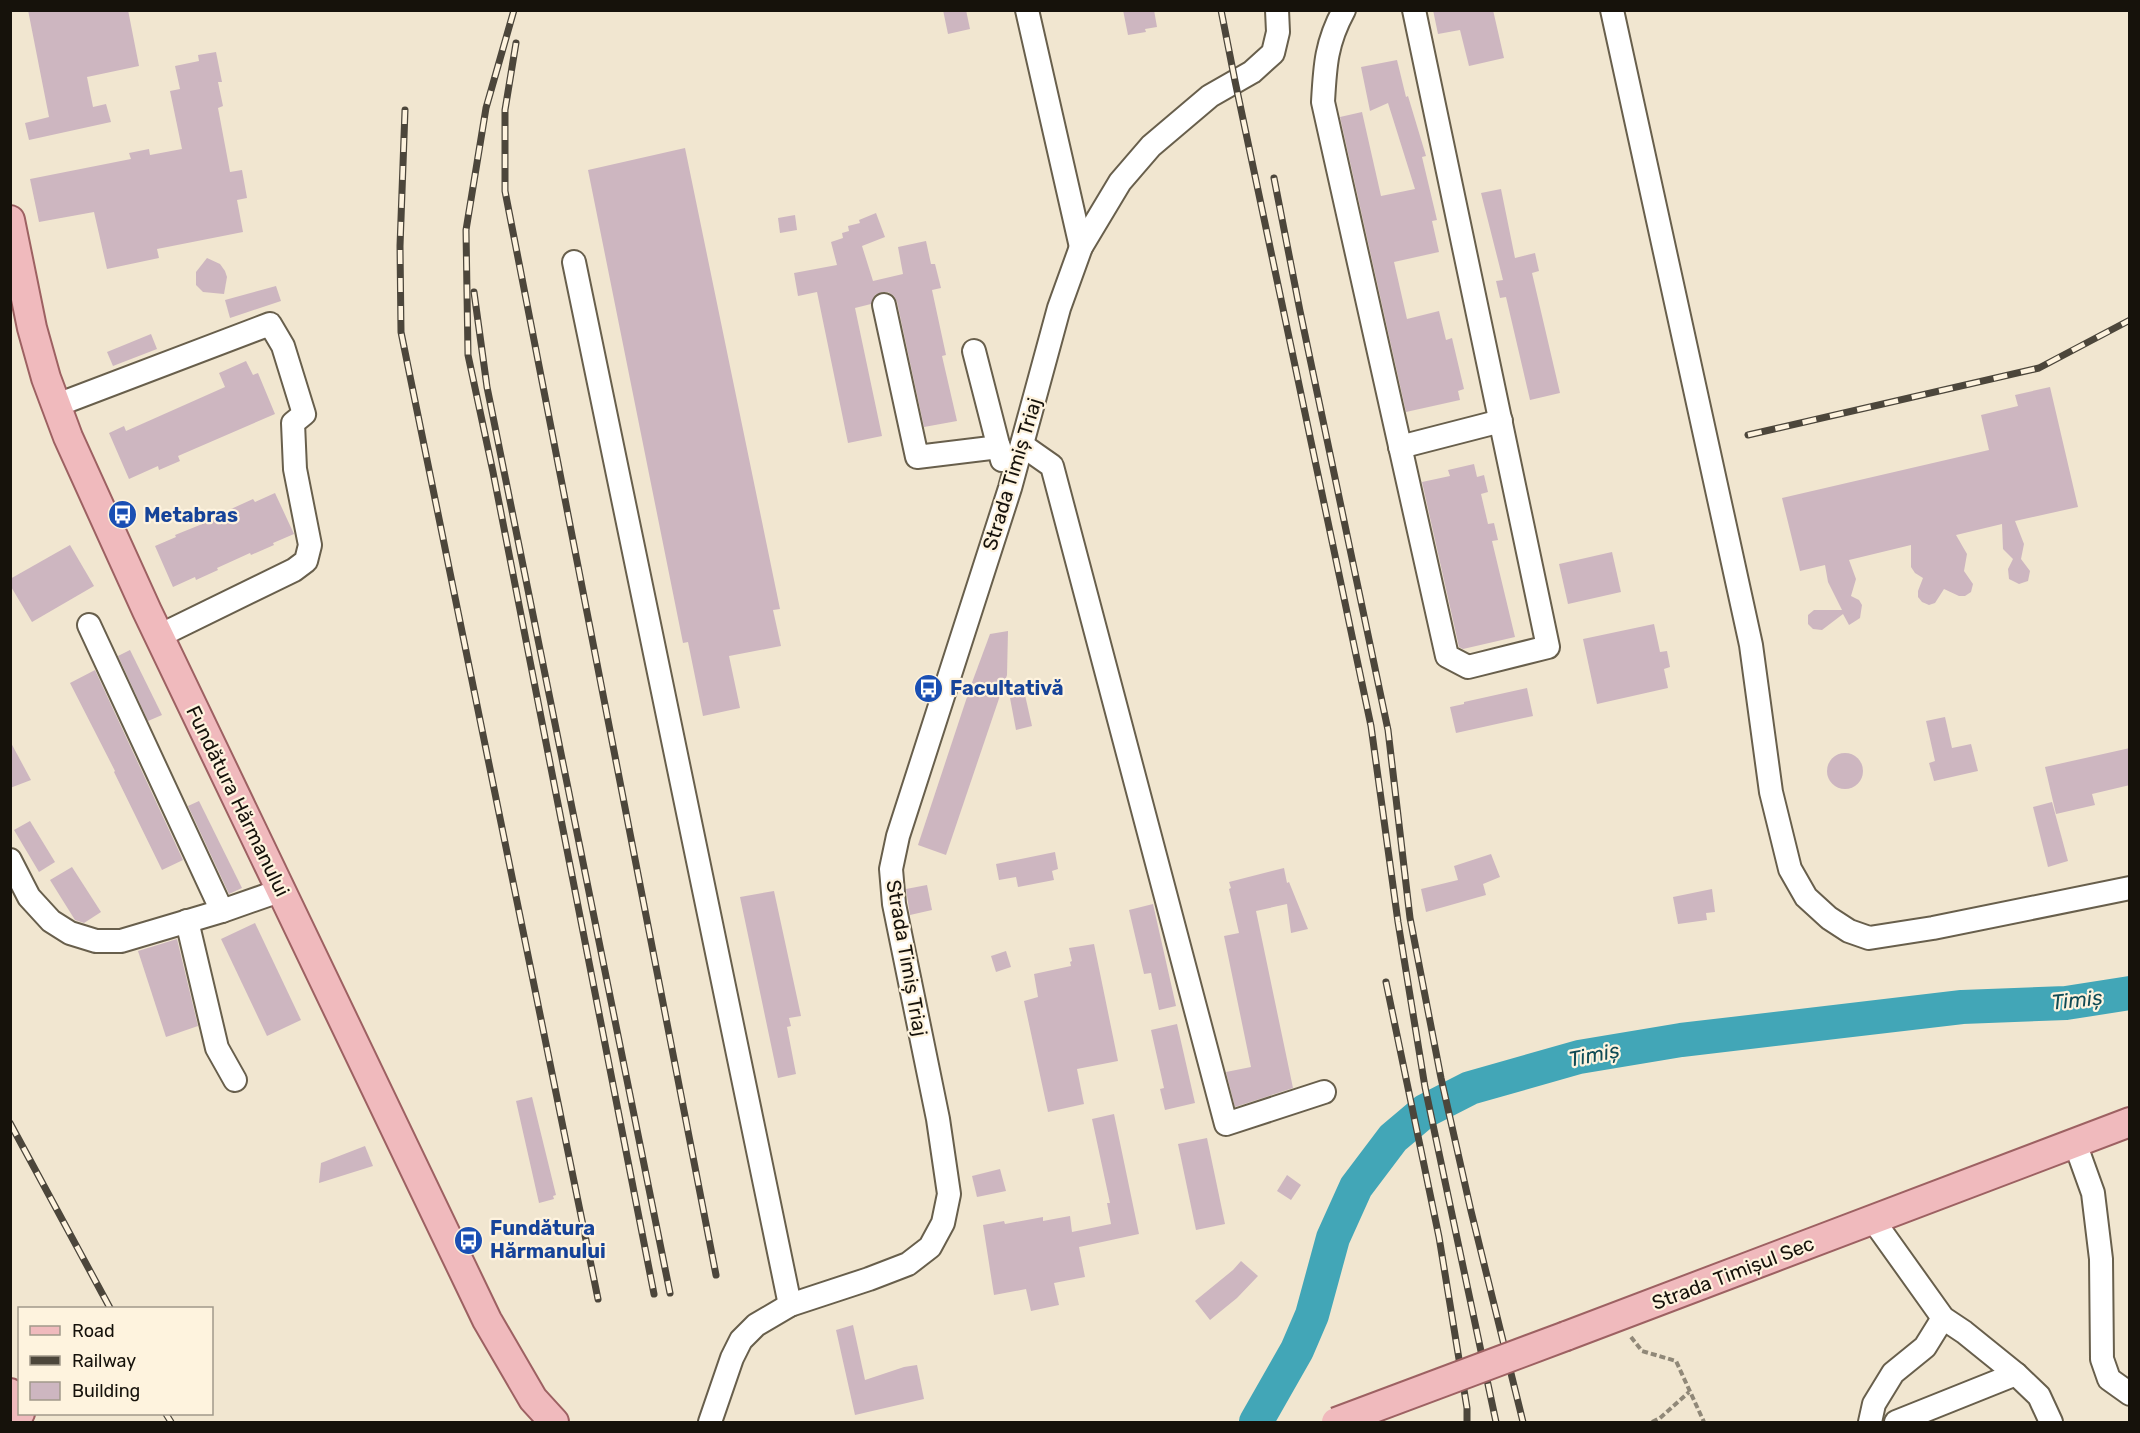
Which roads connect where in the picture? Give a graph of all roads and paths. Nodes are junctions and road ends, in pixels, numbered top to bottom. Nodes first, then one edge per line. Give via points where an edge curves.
1 (1027, 10) edge
2 (1277, 10) edge
3 (1344, 10) edge
4 (1414, 10) edge
5 (1612, 10) edge
6 (10, 220) edge
7 (1081, 247) junction
8 (574, 262) dead end
9 (884, 305) dead end
10 (974, 351) dead end
11 (57, 405) junction
12 (1501, 421) junction
13 (1022, 445) junction
14 (999, 447) junction
15 (1400, 447) junction
16 (1010, 488) junction
17 (89, 625) dead end
18 (159, 636) junction
19 (10, 860) edge
20 (2130, 888) edge
21 (282, 890) junction
22 (222, 911) junction
23 (187, 921) junction
24 (235, 1080) dead end
25 (1324, 1092) dead end
26 (2130, 1122) edge
27 (2075, 1143) junction
28 (1873, 1220) junction
29 (790, 1305) junction
30 (1615, 1318) junction
31 (1943, 1318) junction
32 (2016, 1374) junction
33 (1689, 1392) junction
34 (10, 1393) edge
35 (2130, 1394) edge
36 (18, 1409) edge
37 (554, 1422) edge
38 (710, 1422) edge
39 (1336, 1422) edge
40 (1652, 1422) edge
41 (1704, 1422) edge
42 (1870, 1422) edge
43 (1896, 1422) edge
44 (2051, 1422) edge

1 - 7 street
2 - 7 street, Strada Timiș Triaj via 1278,32 1273,53 1252,72 1210,96 1151,146 1120,182
3 - 15 street via 1333,30 1325,64 1323,102
4 - 12 street
5 - 20 street via 1751,645 1771,792 1790,868 1806,897 1829,918 1869,938
6 - 11 main road, Fundătura Hărmanului via 32,328
7 - 13 street, Strada Timiș Triaj via 1059,308
8 - 29 street
9 - 14 street via 917,457
10 - 14 street
11 - 18 main road, Fundătura Hărmanului
11 - 18 street via 270,324 283,346 304,414 293,423 295,469 310,545 306,561
12 - 15 street
12 - 15 street via 1548,647 1468,667 1447,656
13 - 16 street, Strada Timiș Triaj
13 - 25 street via 1052,466 1226,1124
14 - 16 street
16 - 29 street, Strada Timiș Triaj via 898,836 891,869 894,904 938,1119 949,1194 943,1223 930,1247 909,1264
17 - 22 street
18 - 21 main road, Fundătura Hărmanului
19 - 23 street via 29,897 51,921 70,933 96,941 121,941
21 - 22 street
21 - 37 main road, Fundătura Hărmanului via 487,1320 533,1399
22 - 23 street
23 - 24 street via 217,1048
26 - 27 main road, Strada Timișul Sec
27 - 28 main road, Strada Timișul Sec
27 - 35 street via 2093,1193 2101,1259 2102,1359 2109,1379
28 - 30 main road, Strada Timișul Sec
28 - 31 street
29 - 38 street, Strada Timiș Triaj via 756,1325 741,1340
30 - 33 path via 1642,1351 1676,1361
30 - 39 main road, Strada Timișul Sec, bridge
31 - 32 street
31 - 42 street via 1925,1347 1893,1373 1874,1404
32 - 43 street
32 - 44 street via 2039,1396
33 - 40 path
33 - 41 path
34 - 36 main road

